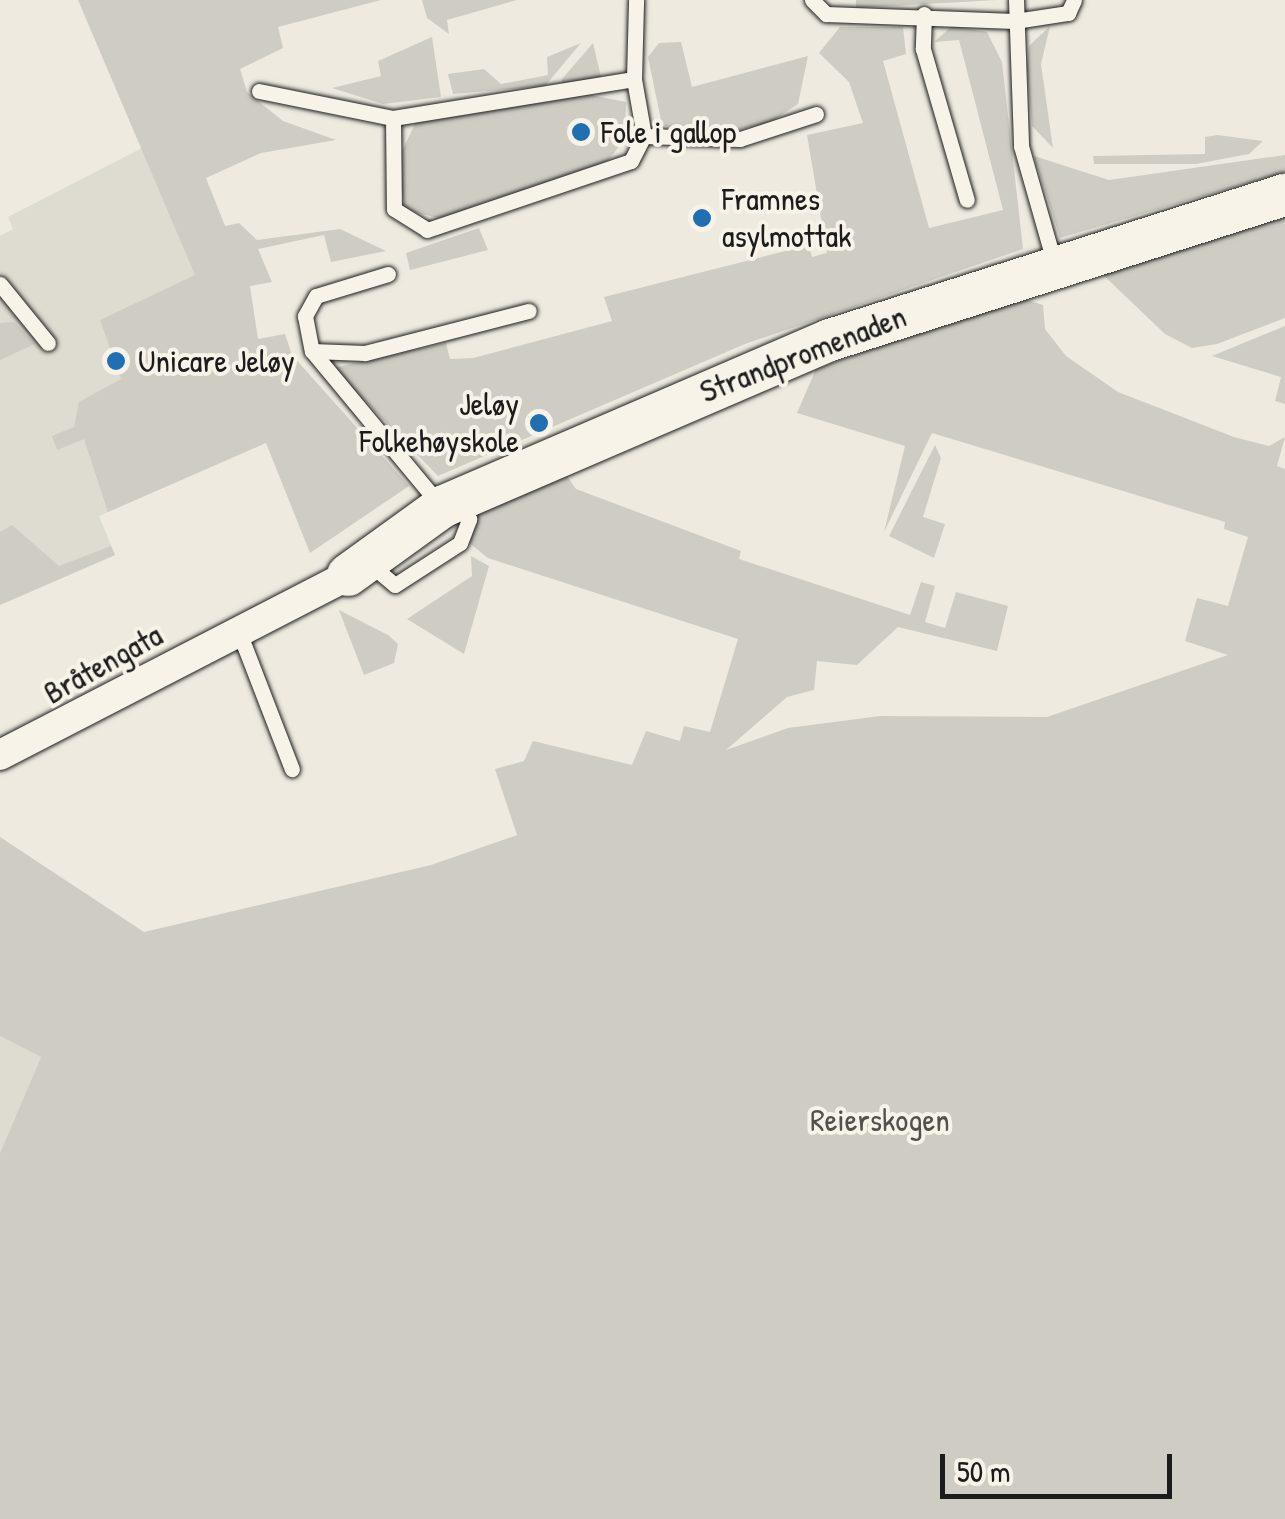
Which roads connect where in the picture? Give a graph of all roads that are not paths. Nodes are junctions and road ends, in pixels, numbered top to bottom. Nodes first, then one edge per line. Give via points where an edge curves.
1 (636, 0) edge
2 (812, 0) edge
3 (1016, 0) edge
4 (1074, 0) edge
5 (924, 14) junction
6 (1015, 21) junction
7 (634, 79) junction
8 (259, 91) dead end
9 (816, 114) dead end
10 (394, 118) junction
11 (644, 136) junction
12 (1285, 196) edge
13 (967, 200) dead end
14 (1055, 265) junction
15 (388, 274) dead end
16 (0, 284) edge
17 (529, 311) dead end
18 (48, 342) dead end
19 (312, 351) junction
20 (452, 502) junction
21 (358, 568) joint
22 (239, 632) junction
23 (0, 755) edge
24 (292, 769) dead end

1 - 7 lane
2 - 5 lane via 826,14
3 - 6 lane
4 - 6 lane via 1068,13
5 - 6 lane
5 - 13 lane via 923,50
6 - 14 lane via 1020,146
7 - 10 lane
7 - 11 lane
8 - 10 lane
9 - 11 lane via 740,139 683,144
10 - 11 lane via 391,195 397,216 418,230 616,168
12 - 14 street, Strandpromenaden
14 - 20 street, Strandpromenaden via 830,340
15 - 19 lane via 316,296 306,316
16 - 18 lane
17 - 19 lane via 365,353
19 - 20 lane
20 - 21 street, Strandpromenaden
21 - 22 street, Bråtengata
22 - 23 street, Bråtengata
22 - 24 lane

